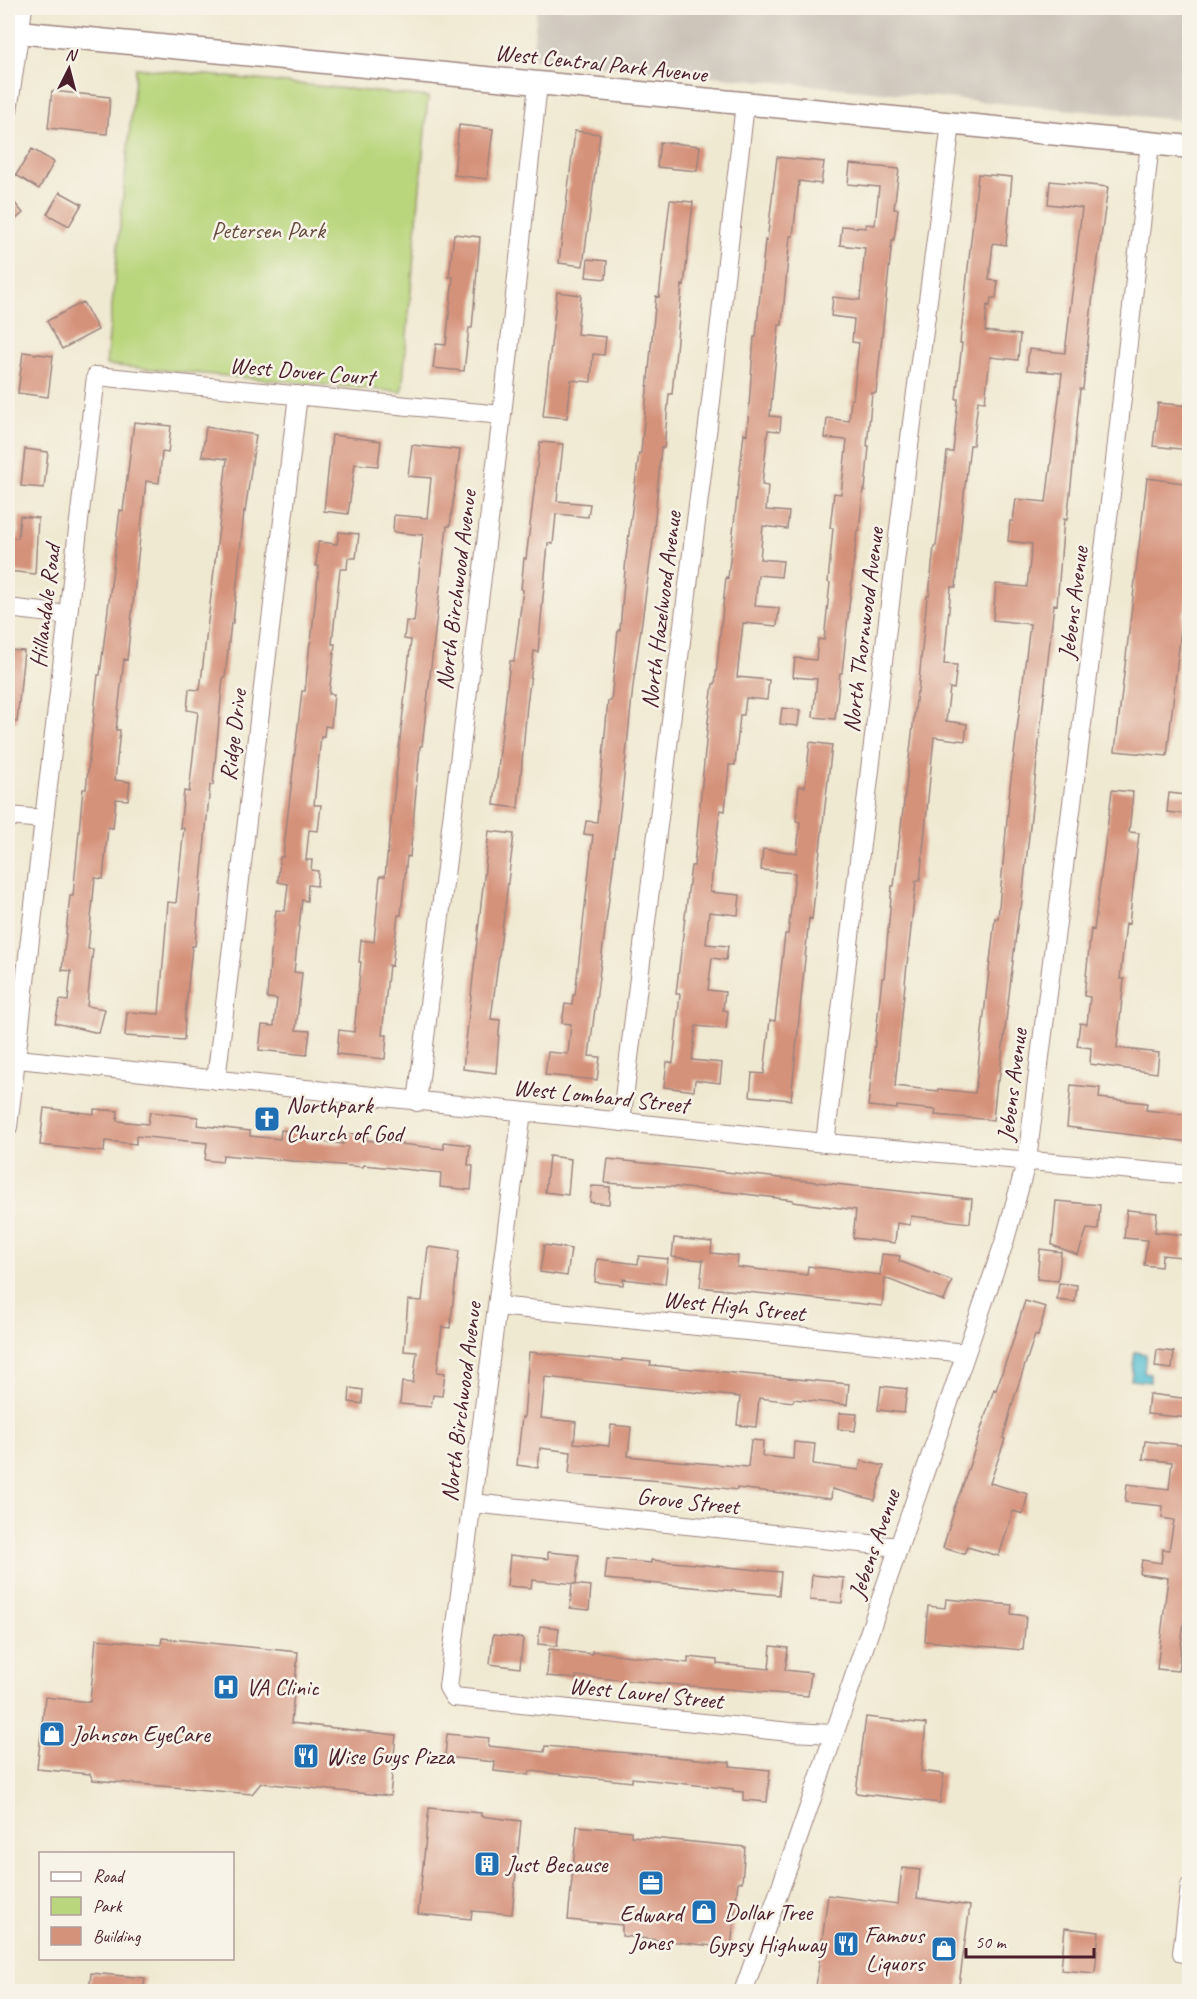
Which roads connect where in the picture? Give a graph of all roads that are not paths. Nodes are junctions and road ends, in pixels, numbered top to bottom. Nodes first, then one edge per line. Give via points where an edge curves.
1 (22, 8) edge
2 (14, 31) edge
3 (538, 84) junction
4 (744, 104) junction
5 (8, 111) edge
6 (951, 124) junction
7 (1150, 143) junction
8 (1190, 147) edge
9 (96, 376) joint
10 (298, 395) junction
11 (502, 415) junction
12 (8, 608) edge
13 (68, 615) junction
14 (8, 816) edge
15 (44, 819) junction
16 (12, 1059) edge
17 (216, 1080) junction
18 (417, 1102) junction
19 (522, 1112) junction
20 (621, 1122) junction
21 (8, 1127) edge
22 (825, 1143) junction
23 (1027, 1160) junction
24 (1190, 1175) edge
25 (497, 1306) junction
26 (966, 1353) junction
27 (472, 1503) junction
28 (899, 1547) junction
29 (454, 1697) joint
30 (834, 1734) junction
31 (1190, 1886) edge
32 (1186, 1953) edge
33 (742, 1992) edge

1 - 2 street
2 - 3 street, West Central Park Avenue
2 - 5 street
3 - 4 street, West Central Park Avenue
3 - 11 street, North Birchwood Avenue
4 - 6 street, West Central Park Avenue
4 - 20 street, North Hazelwood Avenue
6 - 7 street, West Central Park Avenue
6 - 22 street, North Thornwood Avenue
7 - 8 street, West Central Park Avenue
7 - 23 street, Jebens Avenue via 1114,470
9 - 10 street, West Dover Court
9 - 13 street, Hillandale Road
10 - 11 street, West Dover Court
10 - 17 street, Ridge Drive
11 - 18 street, North Birchwood Avenue
12 - 13 street
13 - 15 street, Hillandale Road
14 - 15 street
15 - 16 street, Hillandale Road
16 - 17 street, West Lombard Street
16 - 21 street, Hillandale Road
17 - 18 street, West Lombard Street
18 - 19 street, West Lombard Street
19 - 20 street, West Lombard Street
19 - 25 street, North Birchwood Avenue
20 - 22 street, West Lombard Street
22 - 23 street, West Lombard Street
23 - 24 street, West Lombard Street
23 - 26 street, Jebens Avenue
25 - 26 street, West High Street
25 - 27 street, North Birchwood Avenue
26 - 28 street, Jebens Avenue
27 - 28 street, Grove Street
27 - 29 street, North Birchwood Avenue via 448,1687
28 - 30 street, Jebens Avenue
29 - 30 street, West Laurel Street
30 - 33 street, Jebens Avenue
31 - 32 street

